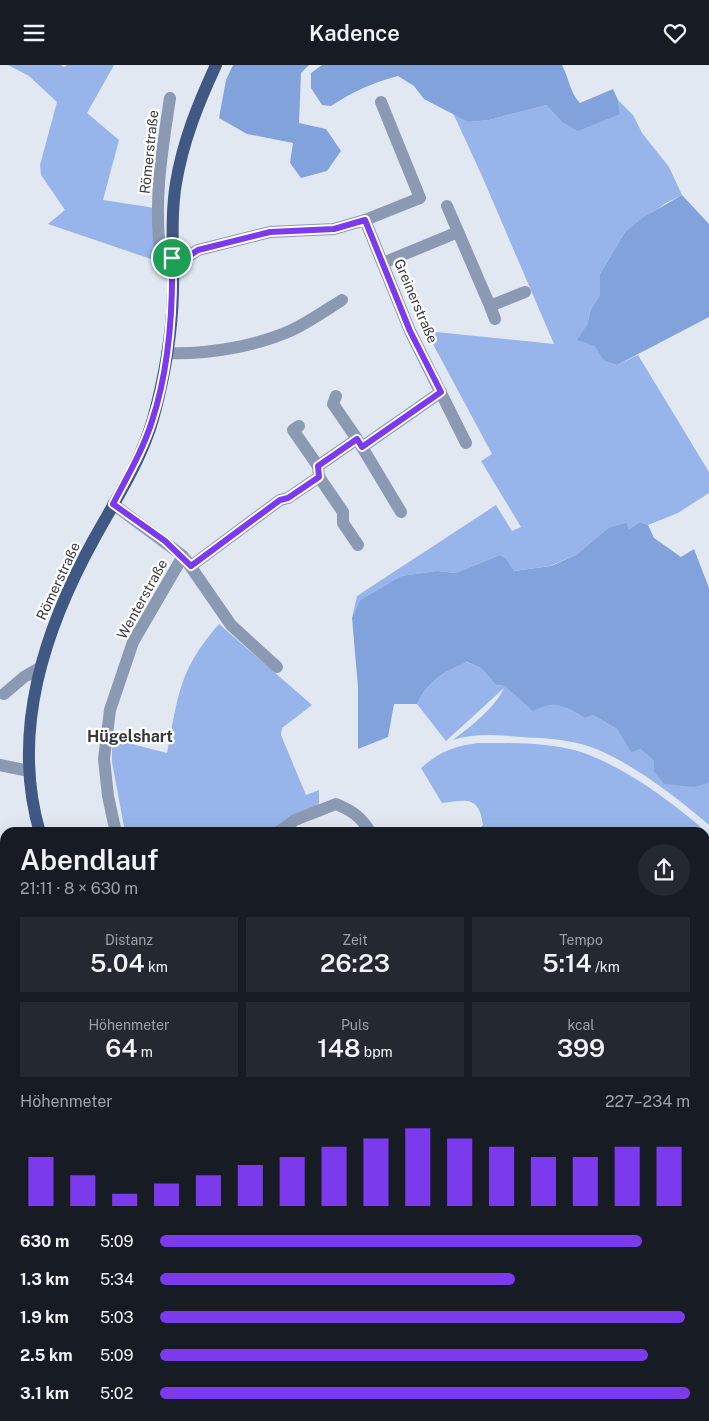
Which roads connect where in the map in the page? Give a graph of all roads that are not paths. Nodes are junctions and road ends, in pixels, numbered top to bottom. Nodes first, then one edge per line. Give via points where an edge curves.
1 (216, 65) edge
2 (170, 98) dead end
3 (381, 102) dead end
4 (446, 205) dead end
5 (365, 220) junction
6 (458, 232) junction
7 (172, 258) junction
8 (383, 263) junction
9 (524, 291) dead end
10 (342, 300) dead end
11 (490, 306) junction
12 (495, 319) dead end
13 (167, 353) junction
14 (441, 392) junction
15 (336, 396) dead end
16 (292, 430) dead end
17 (360, 443) junction
18 (466, 443) dead end
19 (319, 472) junction
20 (113, 504) junction
21 (401, 512) dead end
22 (358, 545) dead end
23 (183, 556) junction
24 (191, 566) junction
25 (277, 667) dead end
26 (38, 669) junction
27 (4, 694) dead end
28 (0, 765) edge
29 (30, 771) junction
30 (39, 827) edge
31 (115, 827) edge
32 (285, 827) edge
33 (368, 827) edge

1 - 7 main road, Römerstraße via 184,142 176,185
2 - 7 street, Römerstraße via 158,175 158,234 161,257
3 - 5 street via 420,197
4 - 6 street
5 - 7 street via 334,229 270,232 198,250 186,258
5 - 8 street, Greinerstraße
6 - 8 street
6 - 11 street
7 - 13 main road, Römerstraße via 172,319
8 - 14 street, Greinerstraße via 410,331
9 - 11 street
10 - 13 street via 292,330 260,341 208,352
11 - 12 street
13 - 20 main road, Römerstraße via 152,421
14 - 17 street
14 - 18 street, Greinerstraße
15 - 17 street via 333,403
16 - 19 street
17 - 19 street
17 - 21 street
19 - 22 street via 343,512 343,523
19 - 24 street via 288,498 280,500
20 - 23 street, Wenterstraße
20 - 26 main road, Römerstraße via 58,609
23 - 24 street, Wenterstraße
23 - 31 street, Wenterstraße via 133,642 110,710 104,759
24 - 25 street, Wenterstraße via 231,625
26 - 27 street
26 - 29 main road, Römerstraße via 28,743
28 - 29 street
29 - 30 main road, Römerstraße
32 - 33 street via 336,804 354,811

